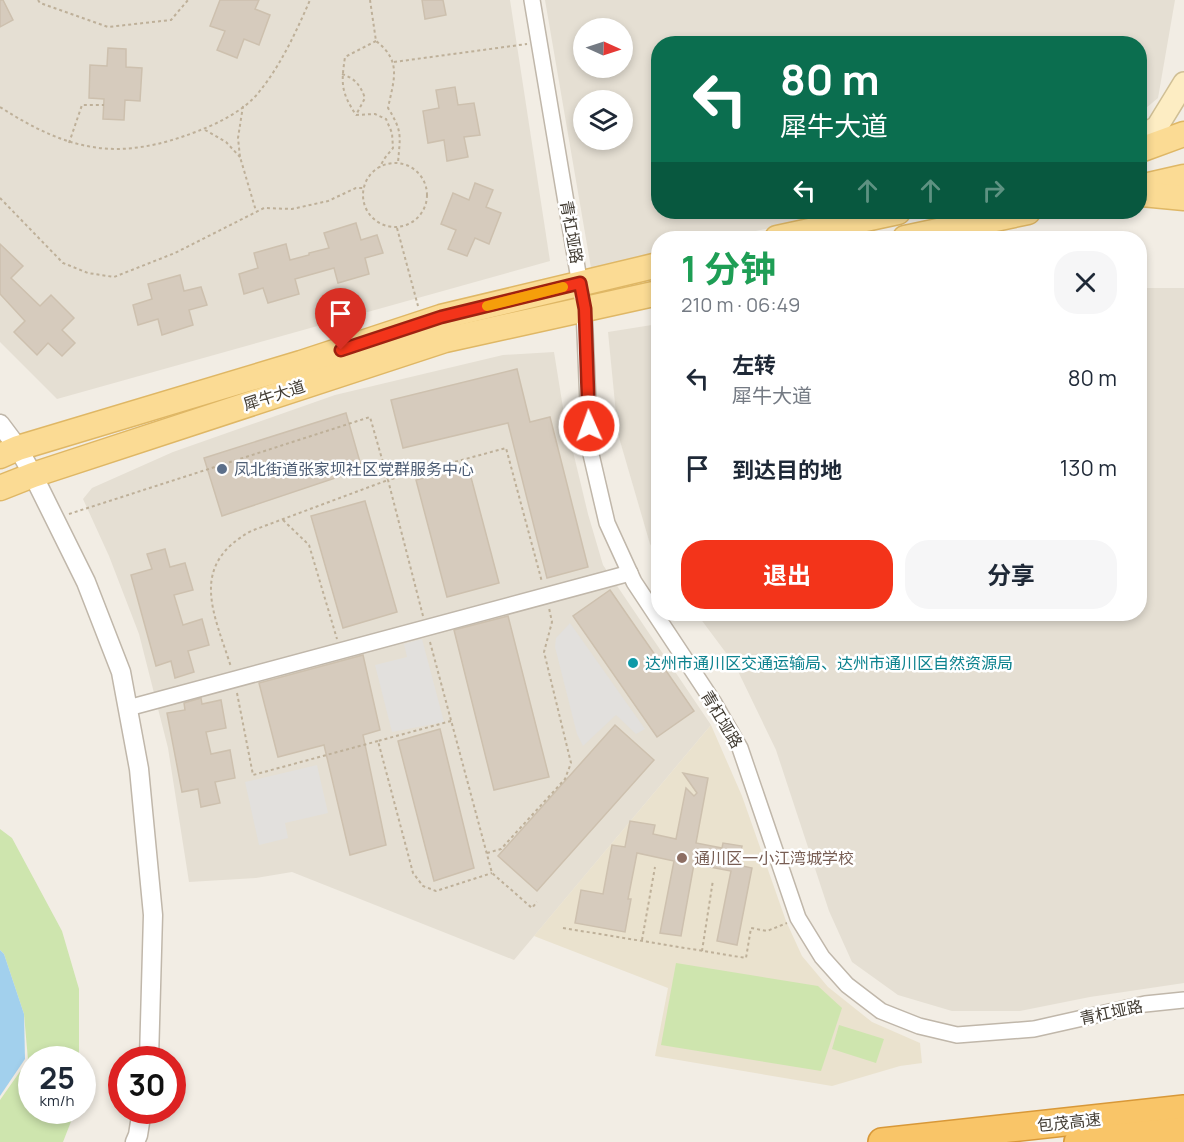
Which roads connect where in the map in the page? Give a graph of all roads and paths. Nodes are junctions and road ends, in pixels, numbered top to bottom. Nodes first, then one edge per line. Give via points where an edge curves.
1 (38, 0) edge
2 (188, 0) edge
3 (310, 0) edge
4 (370, 0) edge
5 (532, 0) edge
6 (376, 41) junction
7 (539, 42) junction
8 (394, 62) junction
9 (342, 74) junction
10 (1184, 83) edge
11 (104, 105) dead end
12 (243, 106) junction
13 (0, 107) edge
14 (356, 115) junction
15 (204, 129) junction
16 (1147, 132) edge
17 (1184, 134) edge
18 (69, 143) junction
19 (1147, 147) edge
20 (240, 157) junction
21 (398, 163) junction
22 (380, 167) junction
23 (1184, 177) edge
24 (1147, 185) edge
25 (365, 188) junction
26 (1147, 195) edge
27 (0, 198) edge
28 (1184, 198) edge
29 (257, 212) junction
30 (865, 219) edge
31 (995, 219) edge
32 (397, 226) junction
33 (810, 231) edge
34 (938, 231) edge
35 (651, 267) edge
36 (580, 283) junction
37 (651, 295) edge
38 (585, 309) junction
39 (422, 324) junction
40 (0, 424) edge
41 (9, 452) edge
42 (33, 475) junction
43 (0, 488) edge
44 (55, 519) junction
45 (283, 520) junction
46 (630, 573) junction
47 (546, 595) junction
48 (651, 606) edge
49 (660, 621) edge
50 (341, 651) junction
51 (234, 679) junction
52 (128, 708) junction
53 (451, 721) dead end
54 (378, 741) junction
55 (487, 853) dead end
56 (655, 867) dead end
57 (492, 873) dead end
58 (713, 880) dead end
59 (798, 918) junction
60 (563, 928) dead end
61 (642, 941) junction
62 (702, 951) junction
63 (1184, 1000) edge
64 (149, 1046) edge
65 (1184, 1109) edge
66 (140, 1124) edge
67 (1184, 1131) edge
68 (135, 1142) edge
69 (882, 1142) edge
70 (1078, 1142) edge

1 - 2 path via 108,27 171,20
3 - 12 path via 279,62 258,94
4 - 6 path
5 - 7 street, 青杠垭路
6 - 8 path
6 - 9 path via 345,57
7 - 8 path
7 - 36 street, 青杠垭路
8 - 21 path via 388,108 401,136
9 - 14 path via 344,96
9 - 14 path via 360,84 365,98
10 - 16 main road via 1157,127
11 - 18 path via 82,105
12 - 15 path
12 - 20 path via 238,138
13 - 18 path
14 - 22 path via 375,114 386,119 393,148
15 - 18 path via 137,149 103,150
15 - 20 path via 226,142
17 - 19 main road
20 - 29 path
21 - 22 path
21 - 32 path via 417,171 427,190 427,200 416,219
22 - 25 path via 370,175
23 - 24 main road
25 - 29 path via 292,209 264,208
25 - 32 path via 365,204 370,214 377,221
26 - 28 main road
27 - 29 path via 63,263 88,273 114,277
30 - 33 main road
31 - 34 main road
32 - 39 path
35 - 36 main road, 犀牛大道
36 - 38 street, 青杠垭路
36 - 39 main road, 犀牛大道
37 - 38 main road, 犀牛大道
38 - 42 main road, 犀牛大道 via 445,340
38 - 46 street, 青杠垭路 via 590,450 607,523
39 - 41 main road, 犀牛大道
40 - 41 street
41 - 42 street
42 - 43 main road, 犀牛大道
42 - 44 street
44 - 45 path via 370,417 388,480
44 - 52 street via 86,582 117,662
45 - 50 path via 309,545
45 - 51 path via 233,540 221,553 211,577 211,600
46 - 47 street
46 - 48 street, 青杠垭路
47 - 50 street
47 - 55 path via 552,622 544,652 571,763 565,779 501,849
49 - 59 street, 青杠垭路 via 740,748
50 - 51 street
51 - 52 street
51 - 54 path via 253,775
52 - 64 street via 153,915
53 - 54 path
54 - 57 path via 413,873 423,886 436,891
56 - 61 path
58 - 62 path
59 - 62 path via 767,932 751,928 746,958
59 - 63 street, 青杠垭路 via 822,957 847,985 881,1011 957,1035 1034,1029 1145,1004
60 - 61 path
61 - 62 path
65 - 69 highway, 包茂高速
66 - 68 street
67 - 70 highway, 包茂高速

